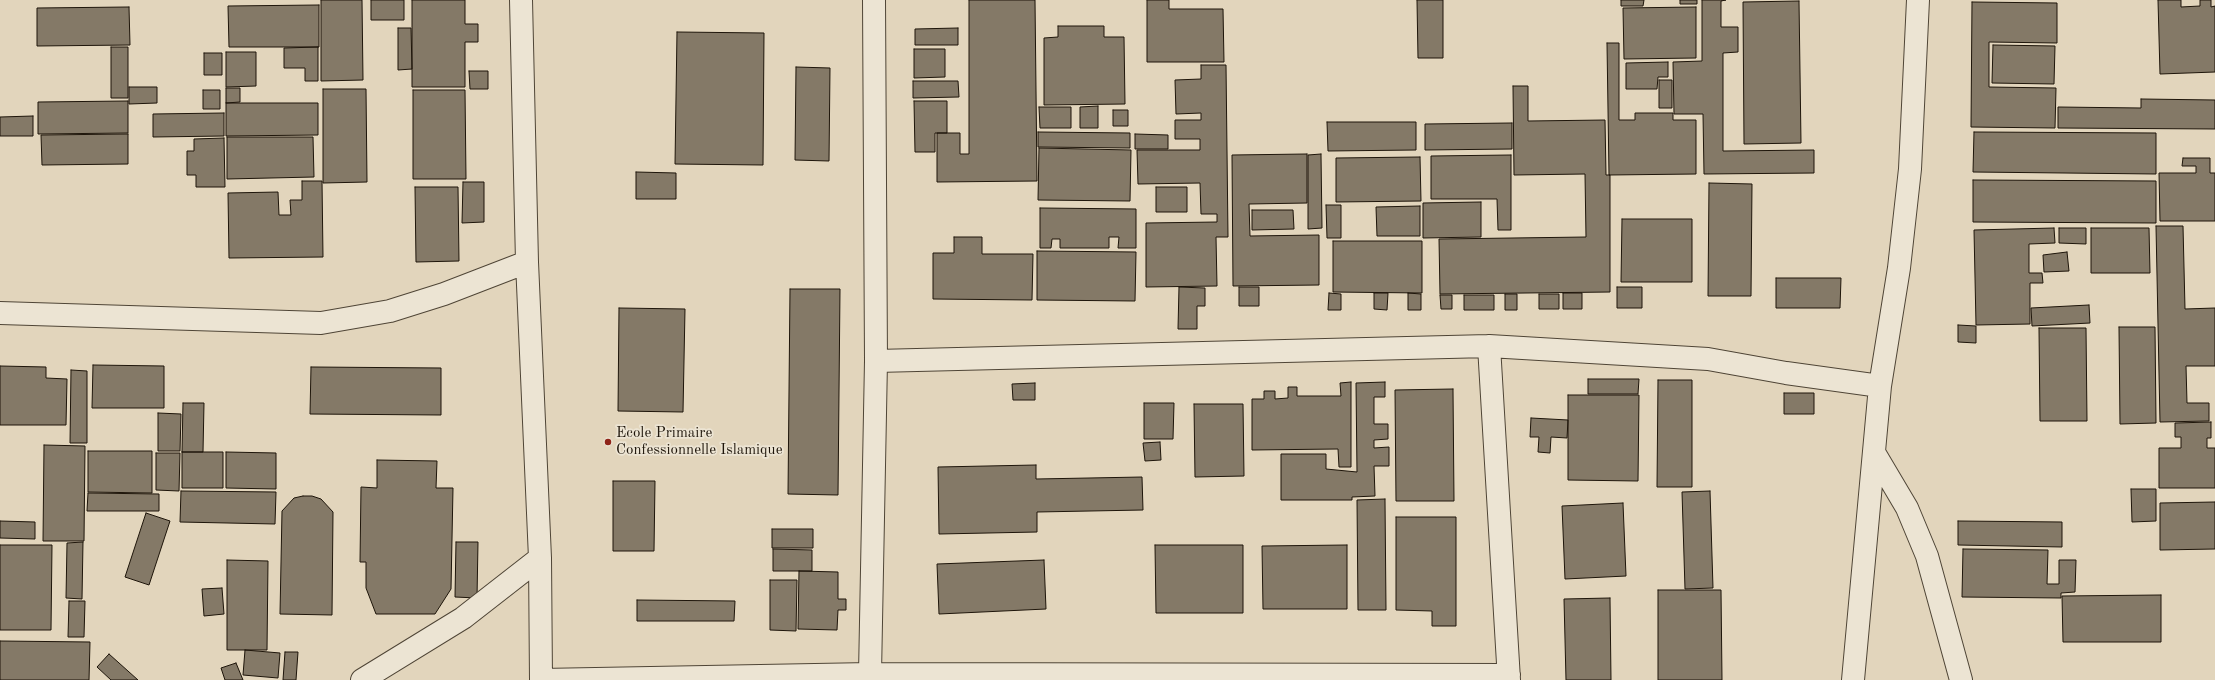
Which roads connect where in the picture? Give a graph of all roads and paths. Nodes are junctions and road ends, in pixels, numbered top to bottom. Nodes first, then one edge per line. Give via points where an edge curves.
1 (521, 0) edge
2 (874, 0) edge
3 (1918, 0) edge
4 (527, 262) junction
5 (0, 313) edge
6 (1489, 346) junction
7 (876, 361) junction
8 (1880, 386) junction
9 (1875, 454) junction
10 (540, 558) junction
11 (871, 677) edge
12 (1162, 677) edge
13 (1509, 677) edge
14 (362, 680) edge
15 (541, 680) edge
16 (1853, 680) edge
17 (1961, 680) edge

1 - 4 street
2 - 7 street
3 - 8 street via 1910,168 1899,268
4 - 5 street via 397,309 321,323
4 - 10 street
6 - 7 street
6 - 8 street via 1708,358 1786,373
6 - 13 street
7 - 11 street
8 - 9 street
9 - 16 street
9 - 17 street via 1907,508 1927,556
10 - 14 street via 463,618
10 - 15 street
11 - 12 street
11 - 15 street
12 - 13 street

